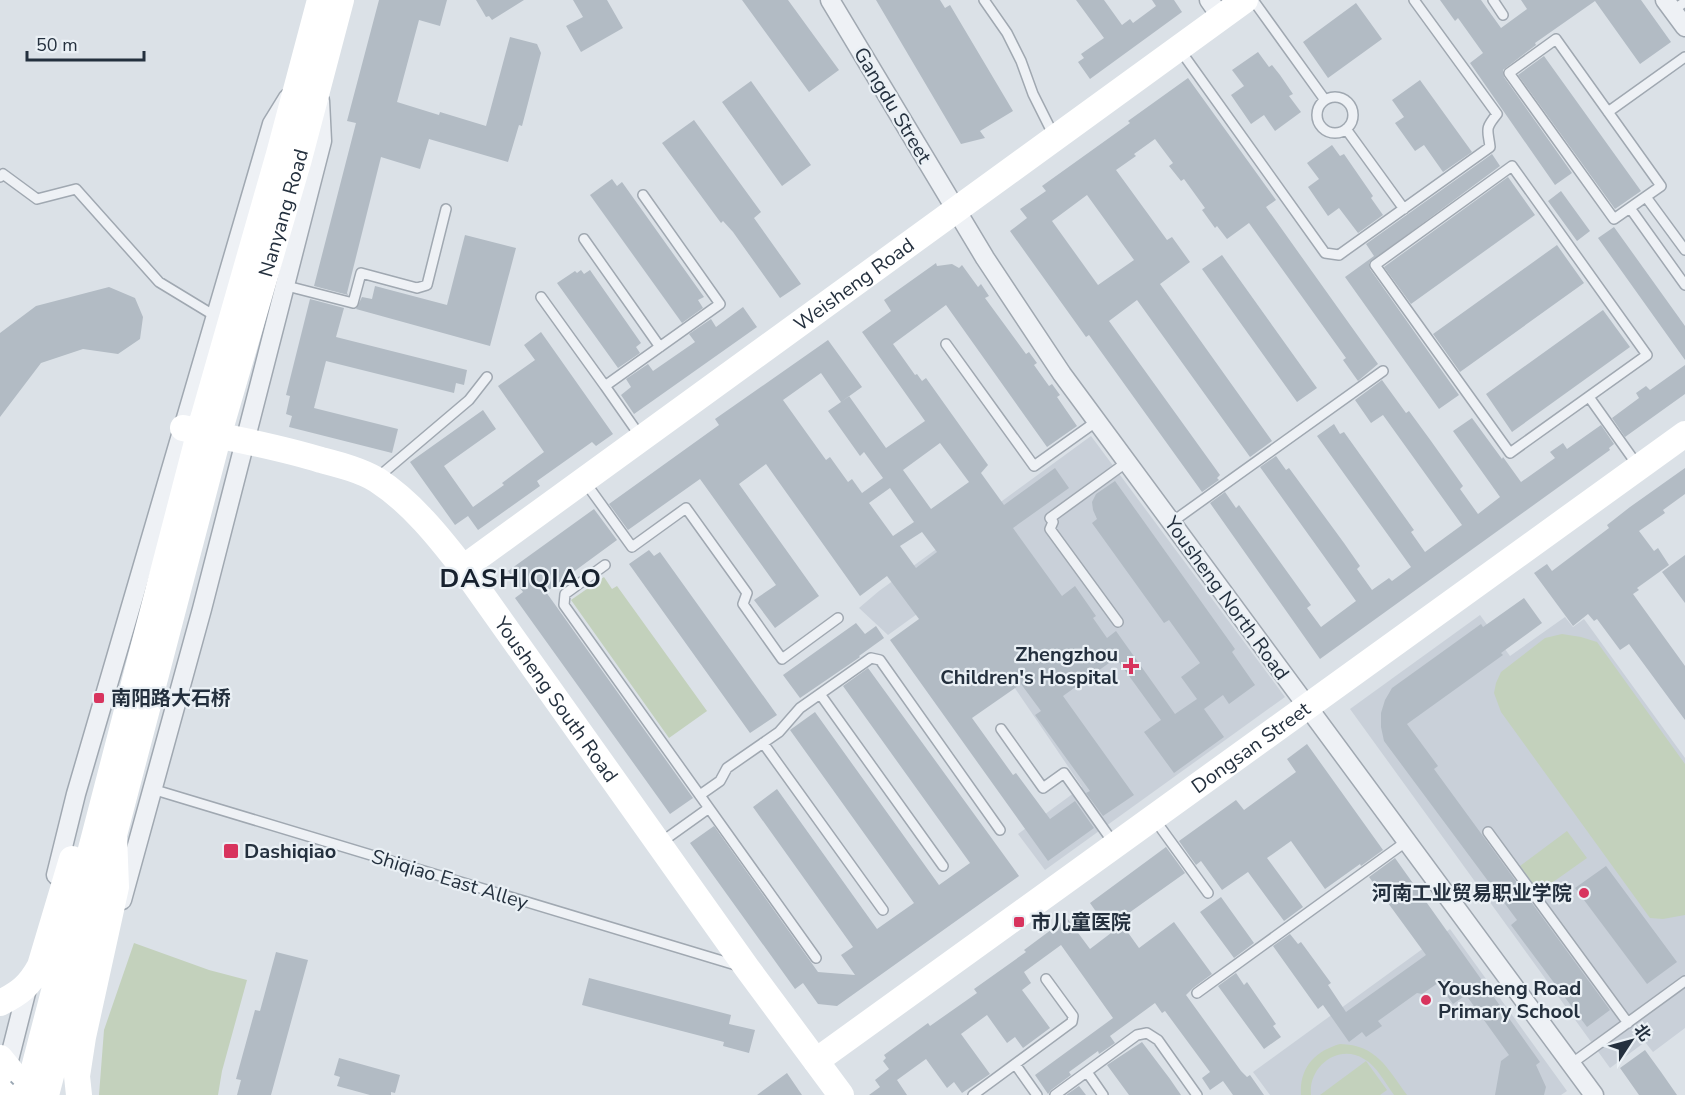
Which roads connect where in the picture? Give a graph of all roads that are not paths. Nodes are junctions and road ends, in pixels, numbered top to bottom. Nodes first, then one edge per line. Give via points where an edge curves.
1 (320, 0) edge
2 (341, 0) edge
3 (830, 0) edge
4 (984, 0) edge
5 (1245, 0) edge
6 (1253, 0) edge
7 (1414, 0) edge
8 (1492, 0) edge
9 (1674, 4) edge
10 (1215, 9) edge
11 (1503, 15) dead end
12 (1685, 27) edge
13 (1178, 48) junction
14 (1685, 57) edge
15 (309, 81) junction
16 (1325, 100) junction
17 (1608, 112) junction
18 (1346, 129) junction
19 (1055, 138) junction
20 (0, 177) edge
21 (643, 195) dead end
22 (1646, 196) junction
23 (1630, 208) junction
24 (1404, 209) junction
25 (446, 210) dead end
26 (956, 210) junction
27 (584, 239) dead end
28 (1685, 250) edge
29 (274, 282) junction
30 (1685, 285) edge
31 (541, 297) dead end
32 (215, 316) junction
33 (946, 344) dead end
34 (660, 347) junction
35 (1383, 371) dead end
36 (487, 376) dead end
37 (605, 386) junction
38 (1588, 397) junction
39 (1097, 422) junction
40 (203, 424) junction
41 (1685, 434) edge
42 (642, 438) junction
43 (245, 441) junction
44 (1127, 462) junction
45 (1639, 467) junction
46 (376, 480) junction
47 (584, 480) junction
48 (1172, 522) junction
49 (604, 565) dead end
50 (464, 568) junction
51 (838, 618) dead end
52 (1118, 622) dead end
53 (820, 694) junction
54 (1308, 706) junction
55 (1000, 729) dead end
56 (763, 742) junction
57 (111, 771) junction
58 (152, 789) junction
59 (700, 795) junction
60 (709, 808) junction
61 (1153, 818) junction
62 (1000, 830) dead end
63 (1488, 832) dead end
64 (114, 835) junction
65 (1407, 842) junction
66 (660, 843) junction
67 (1115, 845) junction
68 (943, 866) dead end
69 (1208, 893) dead end
70 (884, 910) dead end
71 (816, 958) dead end
72 (747, 968) junction
73 (1046, 979) dead end
74 (1685, 981) edge
75 (1197, 993) dead end
76 (0, 1003) edge
77 (1628, 1023) junction
78 (816, 1061) junction
79 (1015, 1064) junction
80 (1571, 1064) junction
81 (1086, 1072) junction
82 (2, 1081) edge
83 (29, 1095) edge
84 (46, 1095) edge
85 (68, 1095) edge
86 (79, 1095) edge
87 (841, 1095) edge
88 (973, 1095) edge
89 (1037, 1095) edge
90 (1055, 1095) edge
91 (1103, 1095) edge
92 (1197, 1095) edge
93 (1593, 1095) edge

1 - 15 street, Nanyang Road
2 - 15 street, Nanyang Road
3 - 26 street, Gangdu Street
4 - 19 lane via 1007,33
5 - 10 street, Weisheng Road
6 - 16 lane
7 - 24 lane via 1497,114 1488,124 1490,147
8 - 11 lane
9 - 12 street
10 - 13 street, Weisheng Road
13 - 19 street, Weisheng Road
13 - 24 lane via 1325,253 1339,255
14 - 17 lane
15 - 29 street, Nanyang Road
15 - 32 street via 272,124
15 - 40 street, Nanyang Road
16 - 18 lane via 1341,98 1351,105 1353,117
16 - 18 lane via 1318,110 1318,122 1334,133
17 - 22 lane via 1661,186
17 - 23 lane via 1556,39 1509,73 1614,219
18 - 24 lane
19 - 26 street, Weisheng Road
20 - 32 lane via 3,174 37,200 76,189 159,282
21 - 34 lane via 720,304
22 - 23 lane
22 - 28 lane
23 - 30 lane
25 - 29 lane via 427,285 417,288 361,273 353,303
26 - 39 street, Yousheng North Road
26 - 42 street, Weisheng Road
27 - 34 lane
29 - 40 street, Nanyang Road
29 - 43 street
31 - 37 lane
32 - 40 street
33 - 39 lane via 1034,466
34 - 37 lane
35 - 48 lane
36 - 46 lane via 469,400
37 - 42 lane
38 - 38 lane via 1510,453 1375,265 1512,166 1647,355
38 - 45 lane
39 - 44 street, Yousheng North Road
40 - 43 street, Yousheng South Road
40 - 57 street, bridge
40 - 64 street, bridge
40 - 82 street via 76,794
41 - 45 street, Dongsan Street
42 - 47 street, Weisheng Road
43 - 46 street, Yousheng South Road via 331,462
43 - 58 street
44 - 48 street, Yousheng North Road
44 - 52 lane via 1050,518 1050,529
45 - 54 street, Dongsan Street
46 - 50 street, Yousheng South Road via 421,519
47 - 50 street, Weisheng Road
47 - 51 lane via 632,547 686,508 747,593 743,604 782,659
48 - 54 street, Yousheng North Road
49 - 59 lane via 565,594 564,605
50 - 66 street, Yousheng South Road
53 - 56 lane
53 - 62 lane via 871,657 880,660
53 - 68 lane
54 - 61 street, Dongsan Street
54 - 65 street, Yousheng North Road
55 - 67 lane via 1043,788 1064,773
56 - 59 lane via 727,768 720,781
56 - 70 lane
57 - 76 street, bridge via 78,841 40,966 18,994
57 - 83 street, bridge
58 - 72 lane, Shiqiao East Alley
58 - 85 street
59 - 60 lane
60 - 66 lane
60 - 71 lane
61 - 67 street, Dongsan Street
61 - 69 lane
63 - 77 lane
64 - 84 street, bridge
64 - 86 street, bridge via 116,886 83,1037
65 - 75 lane
65 - 80 street, Yousheng North Road
66 - 72 street, Yousheng South Road
67 - 78 street, Dongsan Street
72 - 78 street, Yousheng South Road
73 - 79 lane via 1073,1016 1072,1022
74 - 77 lane
77 - 80 lane
78 - 87 street, Yousheng South Road
79 - 88 lane
79 - 89 lane
80 - 93 street, Yousheng North Road
81 - 90 lane
81 - 91 lane
81 - 92 lane via 1137,1035 1147,1033 1158,1040
82 - 83 street

